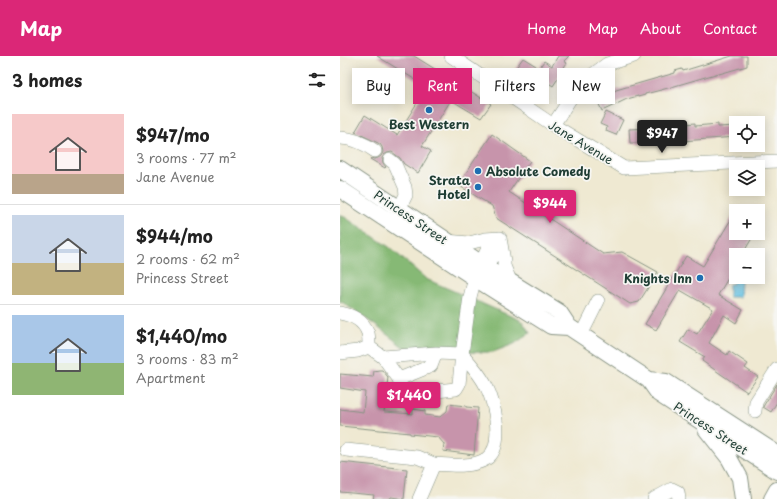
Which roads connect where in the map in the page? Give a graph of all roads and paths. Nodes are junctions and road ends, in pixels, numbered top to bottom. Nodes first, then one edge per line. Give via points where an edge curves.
1 (451, 56) edge
2 (634, 56) edge
3 (553, 125) junction
4 (340, 138) edge
5 (375, 151) dead end
6 (390, 160) dead end
7 (777, 161) edge
8 (340, 169) edge
9 (340, 189) edge
10 (399, 209) junction
11 (500, 238) junction
12 (446, 241) junction
13 (479, 272) junction
14 (511, 283) junction
15 (598, 301) dead end
16 (340, 313) edge
17 (575, 331) junction
18 (369, 347) junction
19 (340, 353) edge
20 (436, 354) junction
21 (462, 354) junction
22 (383, 357) junction
23 (777, 369) edge
24 (399, 379) junction
25 (649, 380) junction
26 (756, 411) dead end
27 (698, 419) junction
28 (346, 450) dead end
29 (777, 454) edge
30 (434, 464) junction
31 (777, 471) edge
32 (777, 490) edge
33 (419, 499) edge
34 (654, 499) edge
35 (679, 499) edge
36 (743, 499) edge
37 (772, 499) edge

1 - 3 street, Jane Avenue
2 - 3 street via 607,64 580,84
3 - 7 street, Jane Avenue via 624,168
4 - 5 street via 348,138
6 - 10 street via 395,164 405,187 406,195
8 - 10 main road, Princess Street
9 - 13 main road, Princess Street
10 - 12 main road, Princess Street
11 - 12 street via 469,243
11 - 13 street via 493,256
11 - 14 street via 504,266
12 - 13 main road, Princess Street
13 - 14 main road, Princess Street
13 - 17 main road, Princess Street via 552,326
13 - 21 street via 470,297
14 - 17 main road, Princess Street via 559,312
15 - 17 street
16 - 18 street via 353,317 364,325
17 - 25 main road, Princess Street
18 - 19 street
18 - 22 street
20 - 21 street
20 - 22 street
20 - 24 street via 431,366
21 - 24 street via 456,390 436,391 426,397 415,399 407,395
21 - 30 street via 474,367 492,400 496,420 494,450 487,458 475,464
22 - 24 street
23 - 26 street via 756,402
25 - 27 main road, Princess Street via 658,394
25 - 29 main road, Princess Street via 666,382
27 - 31 main road, Princess Street
27 - 36 main road via 729,458 740,478
28 - 30 street via 417,457
30 - 33 street
32 - 37 main road
34 - 35 street via 672,489 678,492

